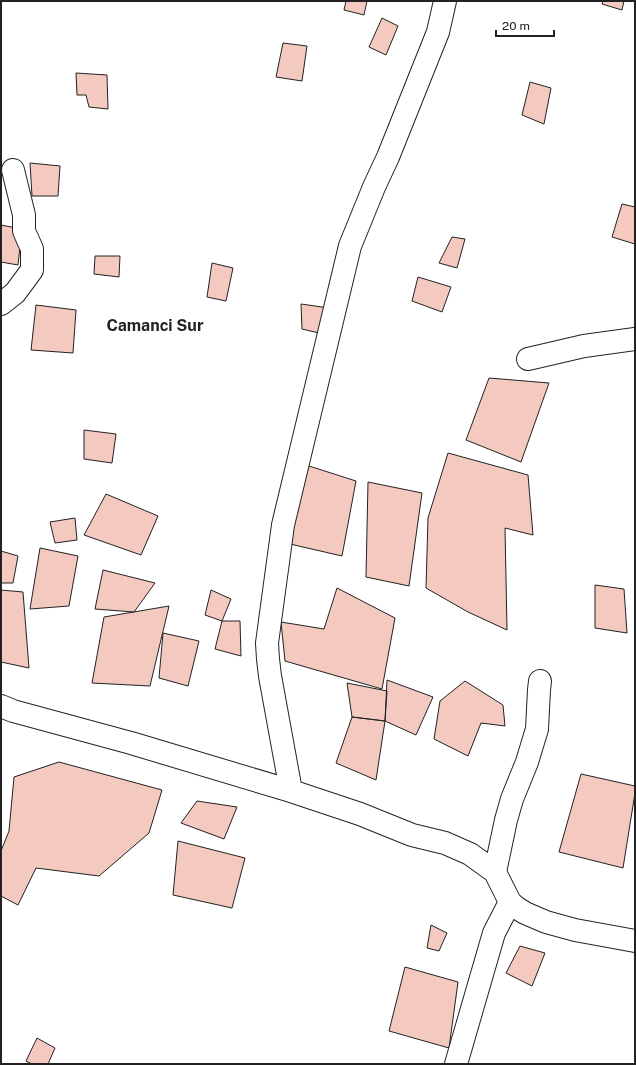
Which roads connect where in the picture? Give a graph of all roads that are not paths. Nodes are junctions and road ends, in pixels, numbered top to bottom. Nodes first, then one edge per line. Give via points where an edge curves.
1 (446, 1) edge
2 (13, 170) dead end
3 (1, 304) edge
4 (635, 339) edge
5 (528, 359) dead end
6 (540, 681) dead end
7 (1, 706) edge
8 (291, 791) junction
9 (495, 872) junction
10 (510, 902) junction
11 (635, 941) edge
12 (456, 1064) edge

1 - 8 street via 438,32 350,246 283,525 267,642 270,676
2 - 3 street via 24,215 24,231 32,249 32,270 15,293
4 - 5 street via 584,346
6 - 9 street via 537,728 512,799
7 - 8 street via 131,742
8 - 9 street via 412,835 445,843 470,854
9 - 10 street
10 - 11 street via 525,914 546,922
10 - 12 street via 494,933

